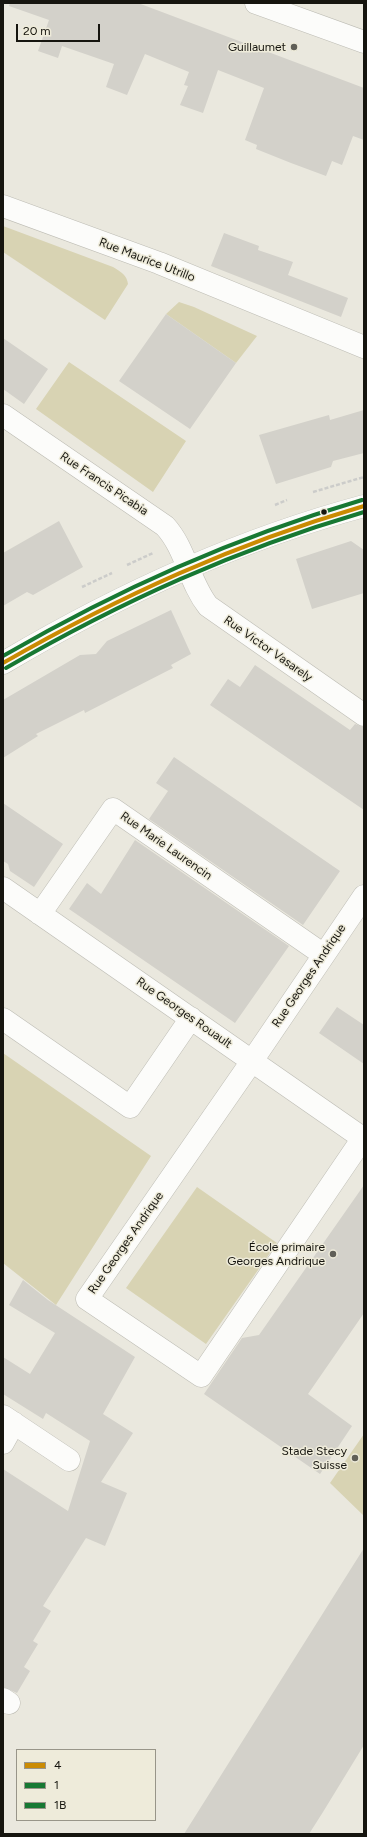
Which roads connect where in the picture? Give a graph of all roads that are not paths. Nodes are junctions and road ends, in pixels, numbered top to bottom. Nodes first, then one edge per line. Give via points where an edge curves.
1 (261, 4) edge
2 (364, 42) edge
3 (3, 206) edge
4 (364, 347) edge
5 (3, 415) edge
6 (364, 506) edge
7 (188, 568) junction
8 (3, 663) edge
9 (364, 715) edge
10 (3, 888) edge
11 (364, 896) edge
12 (40, 914) junction
13 (324, 955) junction
14 (191, 1018) junction
15 (3, 1019) edge
16 (252, 1061) junction
17 (363, 1138) edge
18 (9, 1419) edge
19 (3, 1443) edge
20 (69, 1460) dead end

1 - 2 street
3 - 4 street, Rue Maurice Utrillo via 159,263
5 - 7 street, Rue Francis Picabia via 165,526 177,541
6 - 7 street via 295,527
7 - 8 street via 89,614
7 - 9 street, Rue Victor Vasarely via 201,597 213,610
10 - 12 street, Rue Georges Rouault
11 - 13 street, Rue Georges Andrique
12 - 13 street, Rue Marie Laurencin via 113,809
12 - 14 street, Rue Georges Rouault
13 - 16 street, Rue Georges Andrique
14 - 15 street via 130,1107
14 - 16 street, Rue Georges Rouault
16 - 17 street, Rue Georges Rouault
16 - 17 street, Rue Georges Andrique via 87,1299 200,1376
18 - 19 street
18 - 20 street

